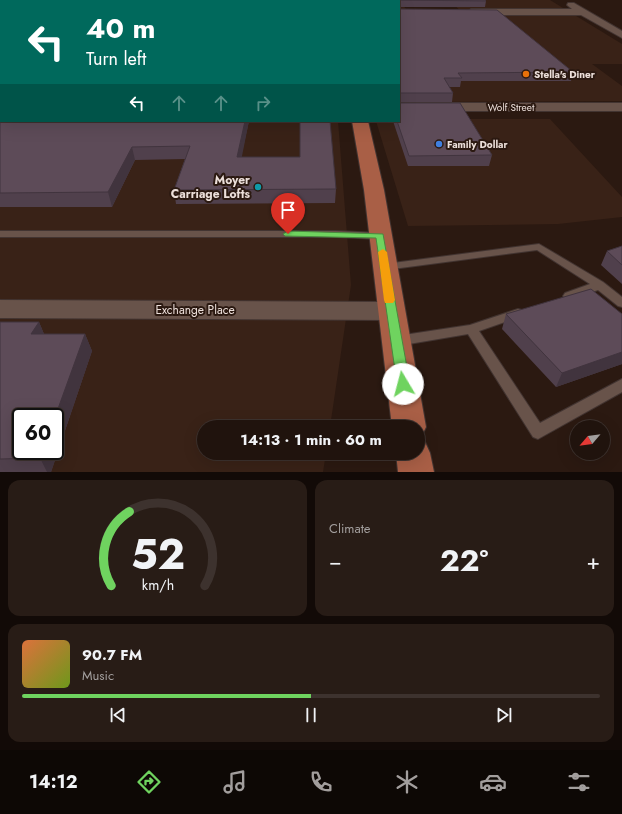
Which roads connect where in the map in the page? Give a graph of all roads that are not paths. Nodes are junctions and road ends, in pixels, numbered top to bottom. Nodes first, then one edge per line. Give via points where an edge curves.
1 (562, 0) edge
2 (462, 12) edge
3 (583, 12) junction
4 (622, 35) edge
5 (400, 107) edge
6 (622, 107) edge
7 (360, 122) edge
8 (0, 234) edge
9 (380, 236) junction
10 (385, 267) junction
11 (599, 286) junction
12 (562, 298) edge
13 (622, 303) edge
14 (0, 309) edge
15 (531, 309) edge
16 (391, 311) junction
17 (471, 329) junction
18 (397, 341) junction
19 (622, 385) edge
20 (408, 420) edge
21 (414, 460) edge
22 (416, 472) edge

1 - 3 street
2 - 3 street
3 - 4 street
5 - 6 street, Wolf Street
7 - 9 main road
8 - 9 lane
9 - 10 main road
10 - 11 lane via 539,247
10 - 16 main road
11 - 12 lane
11 - 13 lane
14 - 16 street, Exchange Place
15 - 17 lane
16 - 18 main road
17 - 18 lane
17 - 19 lane via 538,432
18 - 20 main road
21 - 22 main road

